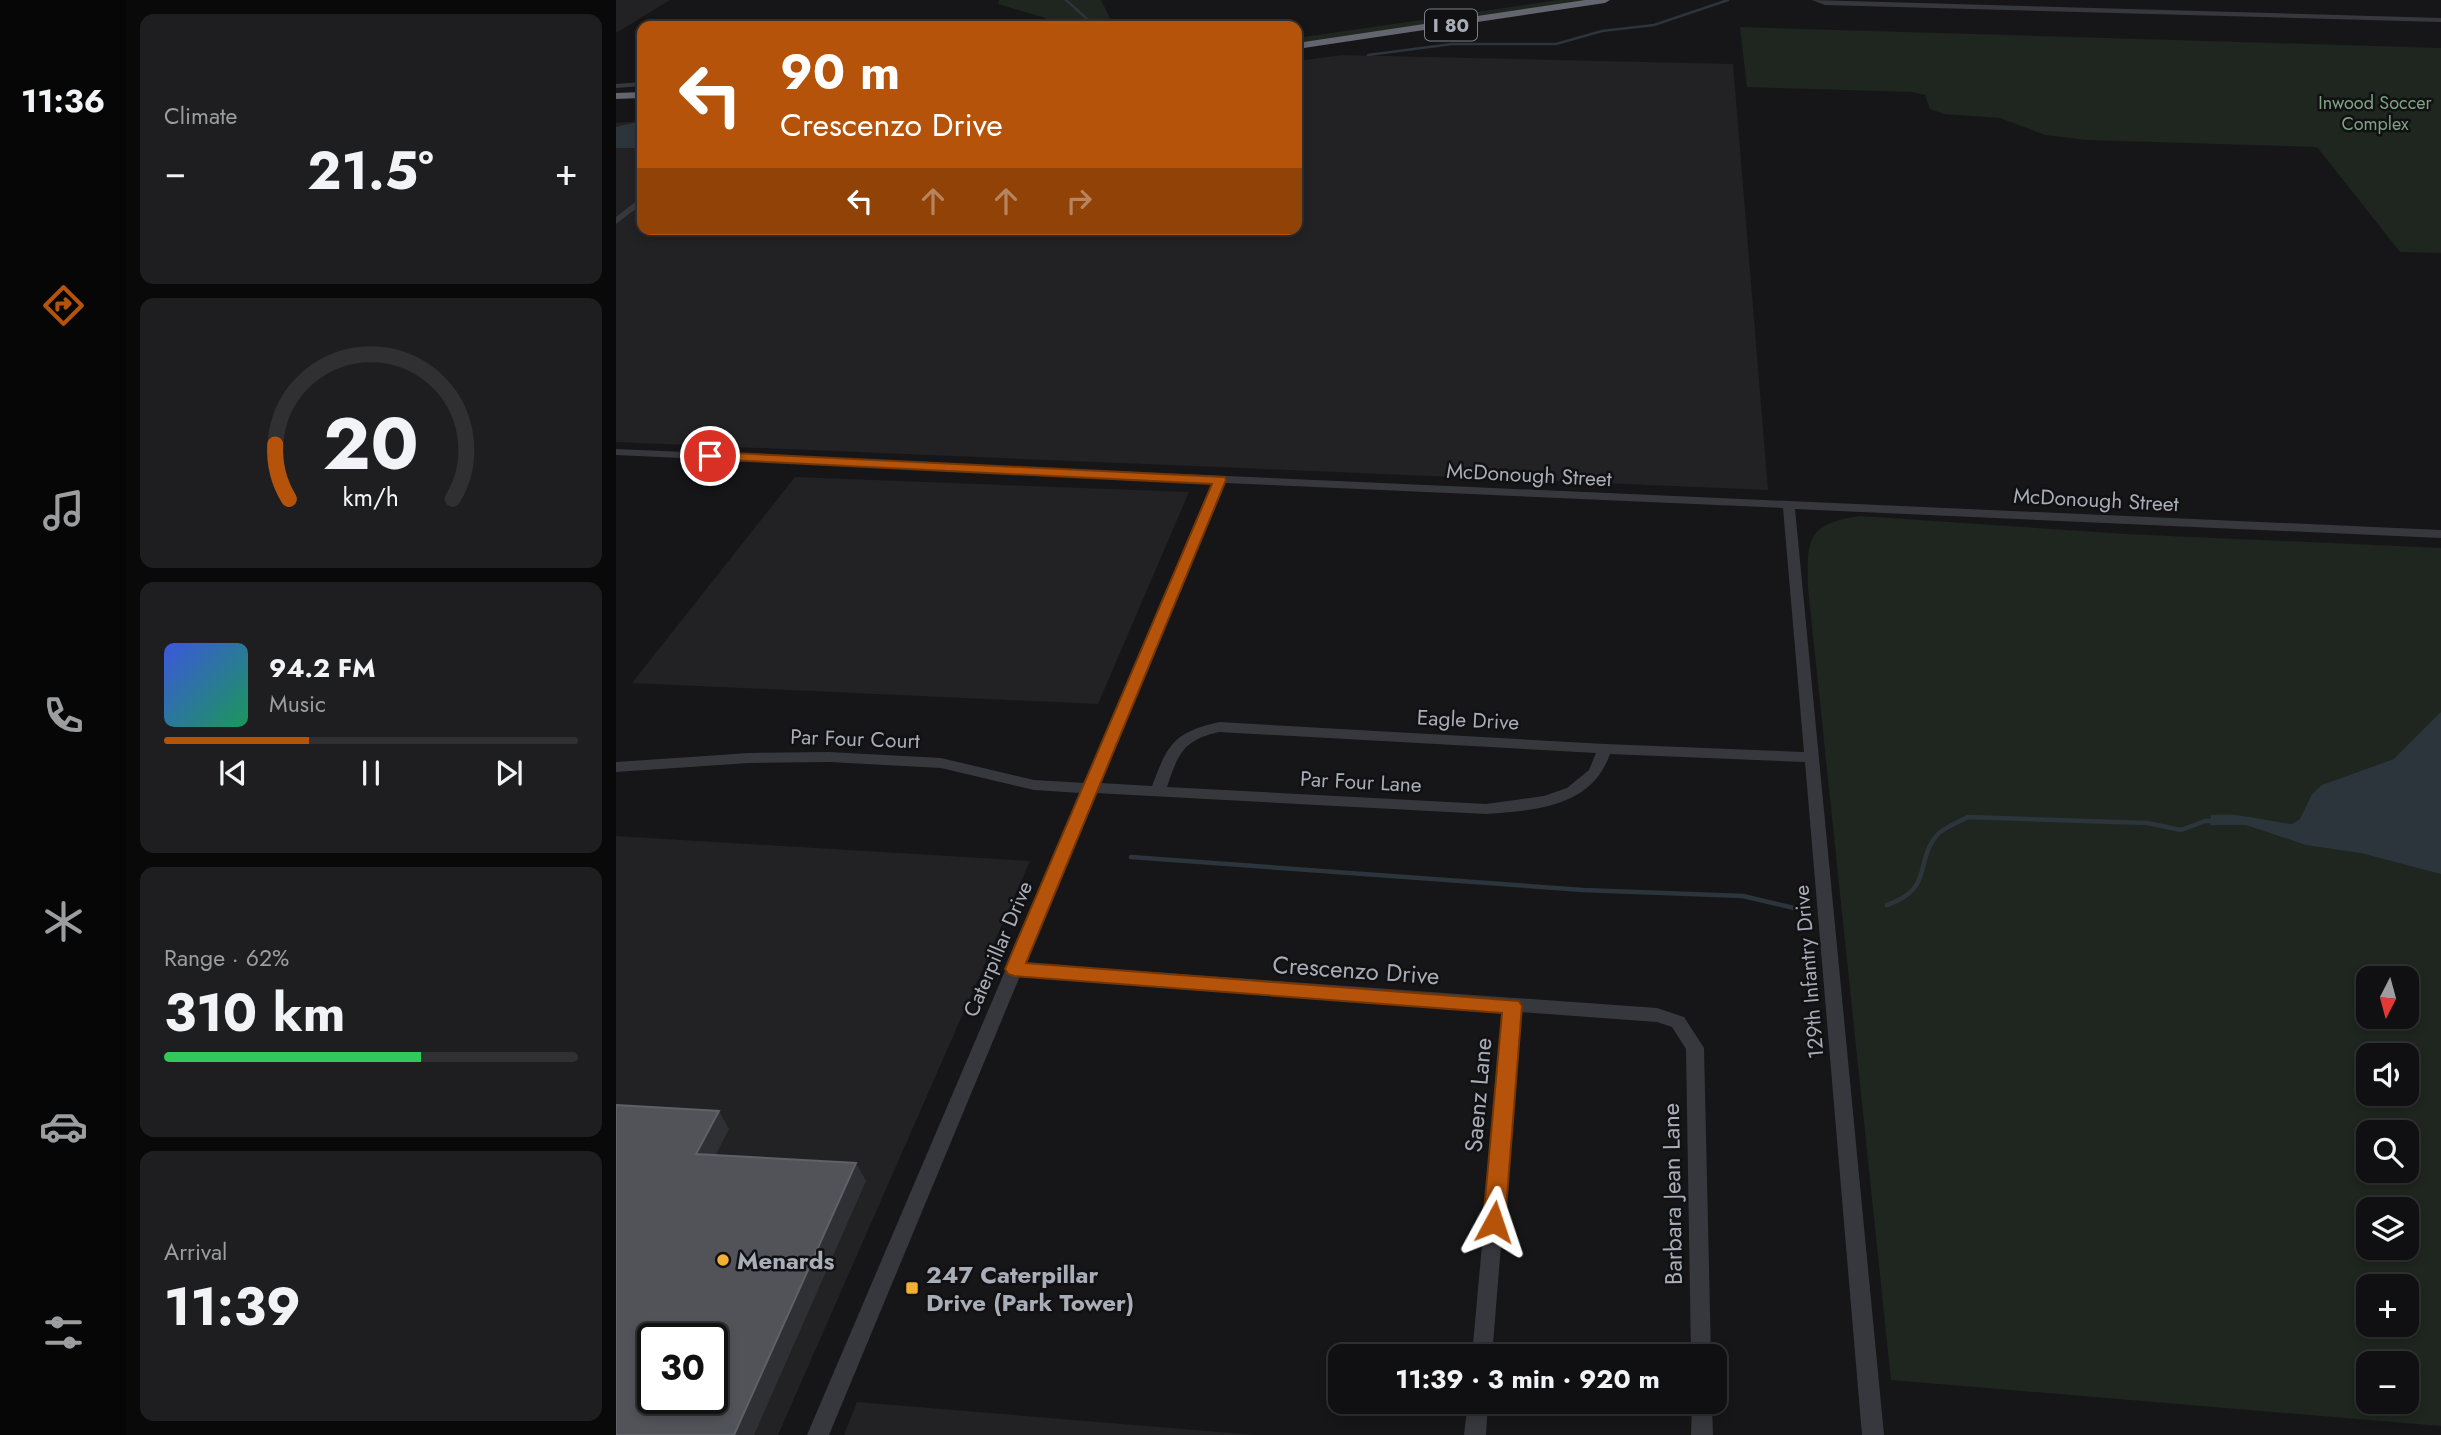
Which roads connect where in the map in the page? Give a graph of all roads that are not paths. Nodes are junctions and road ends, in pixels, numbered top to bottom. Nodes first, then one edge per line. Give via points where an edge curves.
1 (1546, 0) edge
2 (1605, 0) edge
3 (1815, 0) edge
4 (2101, 0) edge
5 (1877, 2) edge
6 (2208, 7) dead end
7 (2108, 10) junction
8 (2213, 14) junction
9 (2441, 20) edge
10 (1302, 35) edge
11 (1302, 45) edge
12 (637, 85) edge
13 (616, 86) edge
14 (637, 95) edge
15 (616, 96) edge
16 (637, 106) edge
17 (616, 107) edge
18 (637, 204) edge
19 (616, 221) edge
20 (616, 452) edge
21 (1220, 480) junction
22 (1789, 505) junction
23 (2441, 534) edge
24 (1605, 749) junction
25 (1812, 757) junction
26 (616, 767) edge
27 (1090, 788) junction
28 (1158, 791) junction
29 (1014, 969) junction
30 (1512, 1006) junction
31 (1687, 1034) joint
32 (1483, 1344) edge
33 (1701, 1344) edge
34 (1477, 1414) edge
35 (1702, 1414) edge
36 (818, 1435) edge
37 (1475, 1435) edge
38 (1702, 1435) edge
39 (1873, 1435) edge

1 - 10 highway, I 80
2 - 11 highway, I 80
3 - 5 street
4 - 7 street
5 - 7 street
6 - 8 street
7 - 8 street
8 - 9 street
12 - 13 street
14 - 15 highway
16 - 17 highway
18 - 19 street
20 - 21 street, McDonough Street
21 - 22 street, McDonough Street
21 - 27 street, Caterpillar Drive
22 - 23 street, McDonough Street
22 - 25 street, 129th Infantry Drive
24 - 25 street, Eagle Drive
24 - 28 street, Par Four Lane via 1586,784 1555,798 1486,809
24 - 28 street, Eagle Drive via 1219,727 1199,731 1175,746
25 - 39 street, 129th Infantry Drive
26 - 27 street, Par Four Court via 829,757 941,764 1034,785
27 - 28 street, Par Four Lane
27 - 29 street, Caterpillar Drive
29 - 30 street, Crescenzo Drive
29 - 36 street, Caterpillar Drive
30 - 31 street, Crescenzo Drive via 1657,1015 1678,1022
30 - 32 street, Saenz Lane
31 - 33 street, Barbara Jean Lane via 1695,1048 1696,1065
34 - 37 street
35 - 38 street

